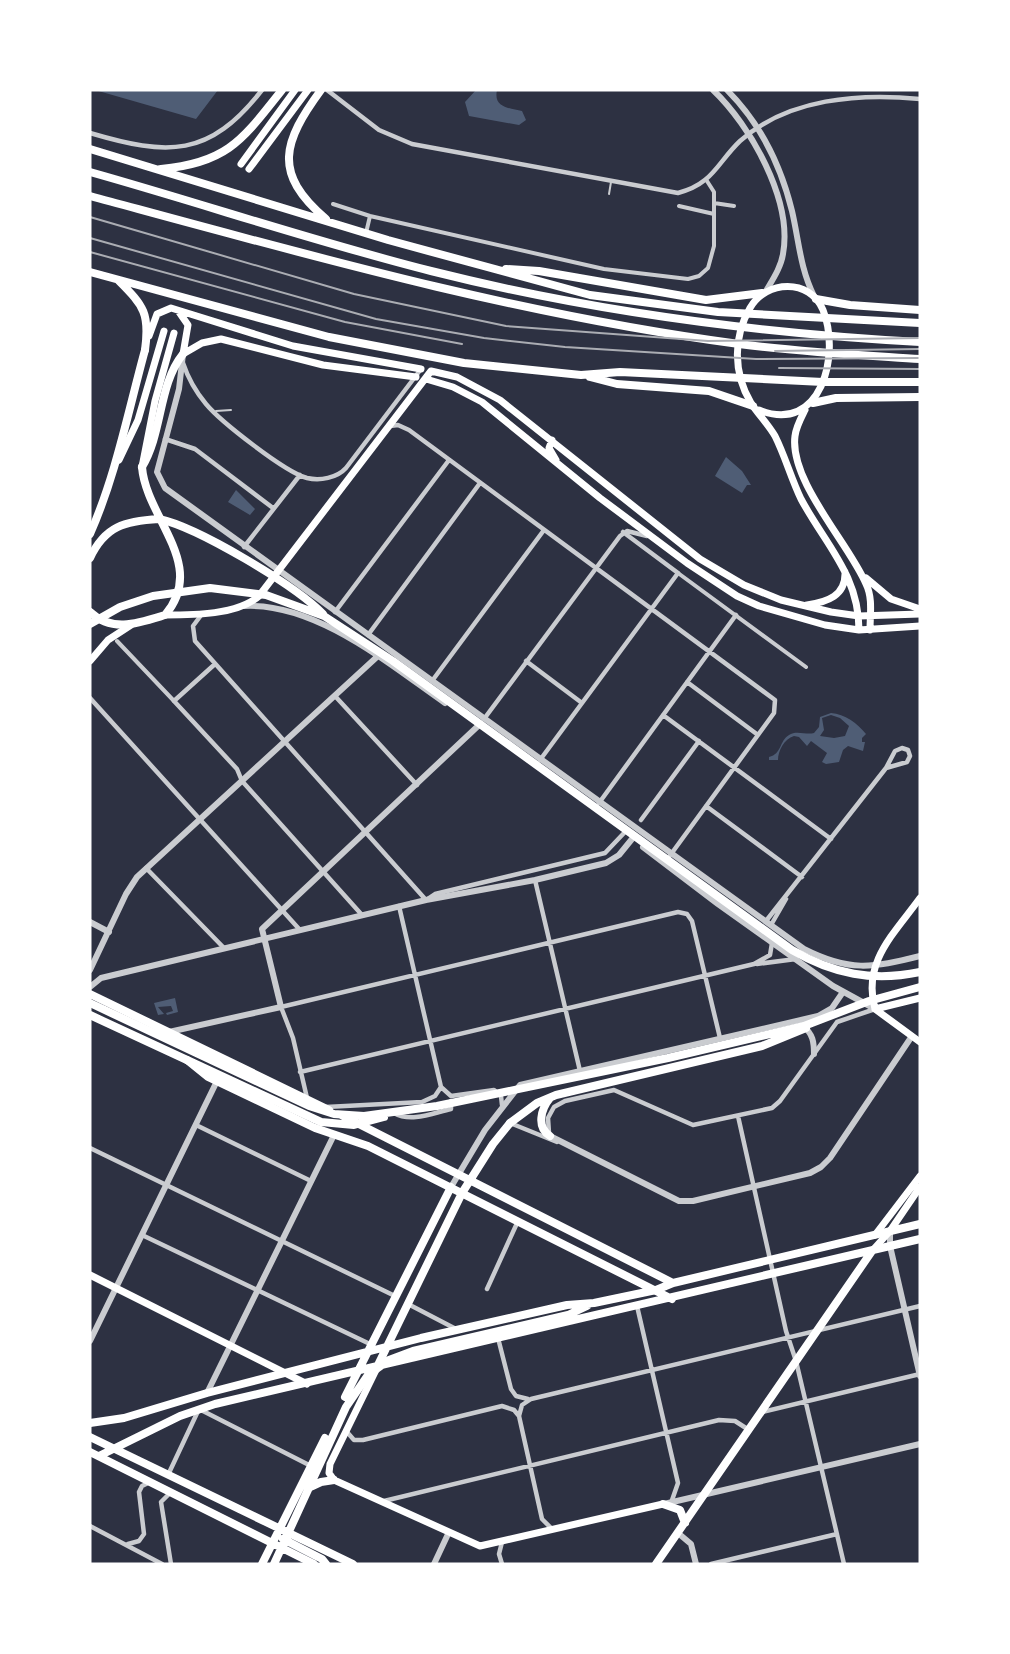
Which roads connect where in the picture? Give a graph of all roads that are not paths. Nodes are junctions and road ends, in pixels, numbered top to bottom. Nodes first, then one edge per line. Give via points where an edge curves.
1 (262, 90) edge
2 (282, 90) edge
3 (295, 90) edge
4 (308, 90) edge
5 (321, 90) edge
6 (327, 90) edge
7 (713, 90) edge
8 (727, 90) edge
9 (920, 99) edge
10 (758, 128) junction
11 (90, 133) edge
12 (749, 134) junction
13 (412, 144) junction
14 (90, 149) edge
15 (411, 150) dead end
16 (241, 164) dead end
17 (249, 169) dead end
18 (157, 170) junction
19 (90, 171) edge
20 (706, 181) junction
21 (611, 182) junction
22 (609, 194) dead end
23 (90, 196) edge
24 (714, 203) junction
25 (333, 204) dead end
26 (679, 206) dead end
27 (734, 206) dead end
28 (714, 214) junction
29 (370, 216) junction
30 (329, 222) junction
31 (366, 234) junction
32 (495, 268) junction
33 (90, 272) edge
34 (119, 281) junction
35 (764, 292) junction
36 (815, 298) junction
37 (174, 309) junction
38 (920, 310) edge
39 (920, 323) edge
40 (164, 331) dead end
41 (174, 333) dead end
42 (920, 342) edge
43 (145, 350) junction
44 (183, 354) junction
45 (920, 359) edge
46 (183, 363) junction
47 (421, 369) junction
48 (431, 371) junction
49 (581, 375) junction
50 (416, 377) junction
51 (426, 379) junction
52 (920, 382) edge
53 (920, 397) edge
54 (813, 403) junction
55 (756, 408) junction
56 (231, 410) dead end
57 (805, 410) junction
58 (213, 411) junction
59 (390, 426) junction
60 (165, 439) junction
61 (552, 440) junction
62 (449, 460) junction
63 (117, 463) junction
64 (557, 463) junction
65 (142, 466) junction
66 (300, 475) junction
67 (480, 483) junction
68 (273, 508) junction
69 (159, 519) junction
70 (544, 530) junction
71 (624, 532) junction
72 (90, 534) edge
73 (652, 537) junction
74 (94, 543) edge
75 (244, 547) junction
76 (90, 558) edge
77 (595, 568) junction
78 (844, 569) junction
79 (279, 571) junction
80 (678, 573) junction
81 (862, 574) junction
82 (799, 605) junction
83 (244, 606) junction
84 (651, 609) junction
85 (920, 611) edge
86 (90, 612) edge
87 (335, 612) junction
88 (204, 613) junction
89 (165, 615) junction
90 (324, 615) junction
91 (736, 615) junction
92 (859, 616) junction
93 (870, 616) junction
94 (90, 623) edge
95 (134, 623) junction
96 (105, 624) junction
97 (920, 626) edge
98 (859, 630) junction
99 (870, 630) junction
100 (368, 635) junction
101 (117, 641) dead end
102 (385, 647) junction
103 (710, 652) junction
104 (378, 656) junction
105 (526, 661) junction
106 (90, 662) edge
107 (215, 664) junction
108 (806, 667) dead end
109 (432, 681) junction
110 (687, 682) junction
111 (335, 696) junction
112 (90, 698) edge
113 (174, 701) junction
114 (582, 703) junction
115 (663, 715) junction
116 (484, 719) junction
117 (478, 726) junction
118 (758, 735) junction
119 (699, 741) junction
120 (285, 742) junction
121 (540, 760) junction
122 (734, 768) junction
123 (886, 768) junction
124 (242, 781) junction
125 (417, 785) junction
126 (599, 803) junction
127 (706, 806) junction
128 (200, 819) junction
129 (641, 820) dead end
130 (367, 832) junction
131 (624, 833) junction
132 (831, 838) junction
133 (632, 839) junction
134 (671, 853) junction
135 (665, 862) junction
136 (146, 868) junction
137 (324, 871) junction
138 (802, 877) junction
139 (536, 880) junction
140 (920, 898) edge
141 (426, 900) junction
142 (399, 906) junction
143 (281, 909) junction
144 (362, 915) junction
145 (90, 922) edge
146 (768, 923) junction
147 (300, 930) junction
148 (109, 932) junction
149 (265, 939) junction
150 (768, 939) junction
151 (550, 942) junction
152 (224, 948) junction
153 (920, 956) edge
154 (796, 959) junction
155 (754, 964) junction
156 (874, 967) junction
157 (90, 970) edge
158 (920, 972) edge
159 (416, 974) junction
160 (705, 975) junction
161 (90, 987) edge
162 (920, 987) edge
163 (843, 992) junction
164 (90, 994) edge
165 (920, 998) edge
166 (90, 1003) edge
167 (280, 1007) junction
168 (566, 1008) junction
169 (875, 1009) junction
170 (90, 1015) edge
171 (820, 1020) junction
172 (791, 1022) junction
173 (169, 1032) junction
174 (912, 1036) junction
175 (720, 1038) junction
176 (431, 1040) junction
177 (920, 1042) edge
178 (814, 1054) junction
179 (580, 1071) junction
180 (300, 1072) junction
181 (218, 1077) junction
182 (441, 1087) junction
183 (451, 1096) junction
184 (553, 1096) junction
185 (307, 1100) junction
186 (387, 1104) junction
187 (502, 1105) junction
188 (323, 1107) junction
189 (397, 1113) junction
190 (738, 1116) junction
191 (510, 1123) junction
192 (196, 1125) junction
193 (334, 1135) junction
194 (550, 1136) junction
195 (558, 1142) junction
196 (90, 1148) edge
197 (457, 1175) junction
198 (920, 1176) edge
199 (311, 1181) junction
200 (469, 1181) junction
201 (166, 1185) junction
202 (753, 1185) junction
203 (451, 1187) junction
204 (920, 1187) edge
205 (462, 1193) junction
206 (518, 1221) junction
207 (920, 1224) edge
208 (890, 1231) junction
209 (142, 1235) junction
210 (874, 1235) junction
211 (920, 1239) edge
212 (282, 1241) junction
213 (890, 1246) junction
214 (872, 1251) junction
215 (770, 1261) junction
216 (90, 1275) edge
217 (773, 1275) junction
218 (673, 1283) junction
219 (116, 1288) junction
220 (487, 1289) dead end
221 (656, 1290) junction
222 (257, 1291) junction
223 (395, 1296) junction
224 (672, 1299) junction
225 (594, 1303) junction
226 (408, 1304) junction
227 (637, 1306) junction
228 (920, 1306) edge
229 (904, 1310) junction
230 (457, 1330) junction
231 (817, 1331) junction
232 (498, 1338) junction
233 (788, 1338) junction
234 (90, 1341) edge
235 (231, 1345) junction
236 (371, 1345) junction
237 (384, 1349) junction
238 (366, 1354) junction
239 (423, 1357) junction
240 (796, 1361) junction
241 (377, 1367) junction
242 (651, 1370) junction
243 (358, 1371) junction
244 (288, 1374) junction
245 (920, 1375) edge
246 (307, 1384) junction
247 (207, 1393) junction
248 (531, 1399) junction
249 (806, 1402) junction
250 (199, 1409) junction
251 (761, 1412) junction
252 (519, 1416) junction
253 (90, 1423) edge
254 (346, 1429) junction
255 (749, 1430) junction
256 (666, 1432) junction
257 (90, 1437) edge
258 (920, 1444) edge
259 (113, 1448) junction
260 (90, 1452) edge
261 (99, 1456) junction
262 (311, 1466) junction
263 (530, 1466) junction
264 (821, 1468) junction
265 (168, 1475) junction
266 (334, 1480) junction
267 (150, 1482) junction
268 (173, 1493) junction
269 (703, 1496) junction
270 (295, 1498) junction
271 (384, 1501) junction
272 (667, 1504) junction
273 (685, 1523) junction
274 (90, 1526) edge
275 (556, 1530) junction
276 (449, 1532) junction
277 (678, 1533) junction
278 (837, 1534) junction
279 (276, 1535) junction
280 (502, 1542) junction
281 (126, 1543) junction
282 (149, 1557) junction
283 (150, 1564) edge
284 (162, 1564) edge
285 (171, 1564) edge
286 (262, 1564) edge
287 (274, 1564) edge
288 (314, 1564) edge
289 (326, 1564) edge
290 (353, 1564) edge
291 (434, 1564) edge
292 (502, 1564) edge
293 (656, 1564) edge
294 (696, 1564) edge
295 (711, 1564) edge
296 (844, 1564) edge

1 - 11 street via 216,136 182,148 145,147
2 - 18 main road via 227,152 210,160
3 - 16 main road
4 - 17 main road
5 - 30 main road via 295,130 289,171 303,196
6 - 13 street via 379,130
7 - 12 street
8 - 10 street
9 - 10 street via 853,96 792,112
10 - 12 street
10 - 36 street via 789,200 800,261
12 - 20 street
12 - 35 street via 769,174 784,231 782,260
13 - 15 lane
13 - 21 street
14 - 18 main road
18 - 30 main road
19 - 42 highway via 417,267 561,299 742,328
20 - 21 street via 678,193
20 - 24 street via 714,192
21 - 22 lane
23 - 45 highway via 413,281 659,332 739,344
24 - 27 street
24 - 28 street
25 - 29 street
26 - 28 street
28 - 29 street via 714,246 708,268 688,279 604,269
29 - 31 street
30 - 31 main road
31 - 32 main road
32 - 35 main road via 539,271 706,300
32 - 39 main road via 535,282 629,302 776,316
33 - 34 main road
34 - 43 main road via 144,308 148,332
34 - 49 main road via 357,343 464,363
35 - 36 main road via 793,286
35 - 55 main road via 750,308 737,346 744,388
36 - 38 main road
36 - 54 main road via 824,312 828,358
37 - 43 main road via 166,308 157,314
37 - 44 main road via 188,325
37 - 47 main road via 293,346
40 - 63 main road via 138,420
41 - 65 main road
43 - 63 main road
44 - 46 street
44 - 50 main road via 202,343 221,339 338,370
44 - 65 main road via 174,368 150,452
46 - 58 street via 195,389
46 - 60 street
47 - 48 street
47 - 50 street
48 - 51 main road
48 - 61 main road via 457,377 488,392
49 - 52 main road via 620,372 823,382
49 - 55 main road via 617,384 709,391
50 - 51 street
50 - 66 street via 342,472 314,479
51 - 59 main road
51 - 64 main road via 482,402
53 - 54 main road via 836,398
54 - 57 main road
55 - 57 main road via 782,416
55 - 78 main road via 775,437 810,514
56 - 58 lane
57 - 81 main road via 795,436 799,460 823,516
58 - 66 street
59 - 62 street via 402,426
59 - 79 main road
60 - 68 street via 195,448
60 - 75 street via 157,472 165,488
61 - 64 main road via 549,448
61 - 82 main road via 714,569 761,593
62 - 67 street
62 - 87 street
63 - 72 main road
64 - 73 main road
65 - 69 main road via 146,491
66 - 68 street
67 - 70 street
67 - 100 street
68 - 75 street
69 - 74 main road via 127,523
69 - 89 main road via 182,569 178,596
69 - 90 main road via 189,529 283,584
70 - 77 street
70 - 109 street
71 - 73 street
71 - 77 street
71 - 80 street
73 - 98 main road via 712,581 748,601 807,621
74 - 76 main road
75 - 79 street
77 - 84 street
77 - 105 street
78 - 82 main road via 843,585 834,598
78 - 92 main road
79 - 83 main road via 259,596
79 - 87 street
80 - 84 street
80 - 91 street
81 - 85 main road via 887,597
81 - 93 main road
82 - 92 main road
83 - 88 main road
83 - 104 street via 267,606 302,616
84 - 103 street
84 - 114 street
85 - 93 main road
86 - 96 main road
87 - 100 street
88 - 89 main road
88 - 107 street via 193,626 193,636
89 - 95 main road
90 - 94 main road via 266,595 210,588 153,596
90 - 158 main road via 802,956 825,968 862,977
91 - 103 street
91 - 108 street
92 - 93 main road
92 - 98 main road
93 - 99 main road
94 - 96 street
95 - 96 main road
95 - 106 main road via 115,633
97 - 99 main road
98 - 99 main road
100 - 102 street
101 - 113 street
102 - 104 street
102 - 109 street
103 - 110 street
103 - 118 street via 771,697 777,709
104 - 111 street
104 - 117 street
105 - 114 street
105 - 116 street
107 - 113 street
107 - 120 street
109 - 116 street
110 - 115 street
110 - 118 street
111 - 120 street
111 - 125 street
112 - 128 street
113 - 124 street via 237,769
114 - 121 street
115 - 119 street
115 - 126 street
116 - 117 street
116 - 121 street
117 - 125 street
117 - 131 street
118 - 122 street
119 - 122 street
119 - 129 street
120 - 124 street
120 - 130 street
121 - 126 street
122 - 127 street
122 - 132 street
123 - 123 street via 896,749 908,750 907,762
123 - 132 street
124 - 128 street
124 - 137 street
125 - 130 street
126 - 134 street
127 - 134 street
127 - 138 street
128 - 136 street
128 - 143 street
130 - 137 street
130 - 141 street
131 - 133 street
131 - 141 street via 605,853 435,894
132 - 138 street
133 - 135 street
133 - 139 street via 613,860
134 - 135 street
134 - 146 street
135 - 150 street
136 - 148 street via 126,894
136 - 152 street
137 - 143 street
137 - 144 street
138 - 146 street
139 - 141 street
139 - 151 street
140 - 156 main road
141 - 142 street
142 - 144 street
142 - 159 street
143 - 147 street
143 - 149 street via 262,929
144 - 147 street
145 - 148 street
146 - 150 street via 762,930
146 - 156 street via 818,956 851,967
147 - 149 street
148 - 157 street
149 - 152 street
149 - 167 street
150 - 154 street
150 - 155 street via 773,950 770,956
151 - 159 street
151 - 160 street via 675,912 687,914
151 - 168 street
152 - 161 street via 101,978
153 - 156 street
154 - 155 street
154 - 163 street
155 - 160 street
156 - 169 main road via 871,991
159 - 167 street
159 - 176 street
160 - 168 street
160 - 175 street
162 - 171 main road
163 - 169 street
163 - 172 street via 828,1011
164 - 173 main road
165 - 169 main road
166 - 189 main road via 317,1109 356,1116
167 - 173 street
167 - 180 street via 293,1038
168 - 176 street
168 - 179 street
169 - 174 main road
169 - 178 street via 842,1018
170 - 181 main road
171 - 184 main road via 762,1046
171 - 189 main road via 669,1058
172 - 175 street
172 - 178 street via 810,1032
173 - 185 main road
174 - 177 main road
174 - 202 street via 825,1164 810,1173
175 - 179 street
176 - 180 street
176 - 182 street
178 - 190 street via 777,1105
179 - 187 street via 520,1085
180 - 185 street
181 - 189 main road via 332,1124 365,1124
181 - 192 street
181 - 193 main road
182 - 183 street
182 - 186 street via 427,1101
183 - 186 street via 451,1109 407,1118
183 - 187 street via 489,1089 501,1096
184 - 191 main road via 527,1108
184 - 194 main road via 543,1107 541,1119
185 - 188 main road
186 - 188 street
187 - 197 street
188 - 197 main road
190 - 194 street via 693,1125 614,1090 565,1101 550,1112
190 - 202 street
191 - 195 street
191 - 200 main road
192 - 199 street
192 - 201 street
193 - 199 street
193 - 203 main road via 369,1146
194 - 195 street
195 - 202 street via 679,1201
196 - 201 street
197 - 200 main road
197 - 203 street
198 - 210 main road
199 - 212 street
200 - 205 main road
200 - 218 main road
201 - 209 street
201 - 212 street
202 - 215 street
203 - 205 main road
203 - 223 main road
204 - 208 main road
205 - 206 main road
205 - 226 main road
206 - 220 street
206 - 221 main road
207 - 208 main road
208 - 210 main road
208 - 213 street
208 - 214 main road
209 - 219 street
209 - 222 street
210 - 215 main road
211 - 213 main road
212 - 222 street
212 - 223 street
213 - 214 main road
213 - 229 street
214 - 217 main road
214 - 231 main road
215 - 217 street
215 - 218 main road
216 - 219 main road
217 - 224 main road
217 - 233 street
218 - 221 main road
219 - 234 street
219 - 235 main road
221 - 224 main road
221 - 225 main road
222 - 235 street
222 - 236 street
223 - 236 main road
224 - 227 main road
225 - 230 main road via 567,1305
225 - 287 main road via 568,1315 413,1350 378,1367 349,1401
226 - 230 street
226 - 237 main road
227 - 232 main road
227 - 242 street
228 - 229 street
229 - 231 street
229 - 245 street
230 - 237 main road
231 - 233 street
231 - 240 main road
232 - 239 main road
232 - 248 street via 513,1393
233 - 240 street
233 - 242 street
235 - 244 main road
235 - 247 street
236 - 237 street
236 - 238 main road
237 - 238 main road
237 - 239 main road
237 - 241 main road
238 - 243 main road
238 - 244 main road
239 - 241 main road
240 - 249 street
240 - 251 main road
241 - 243 main road
241 - 254 main road
242 - 248 street
242 - 256 street
243 - 246 main road
243 - 262 main road
244 - 246 main road
244 - 247 main road
245 - 249 street
246 - 250 main road
247 - 253 main road via 124,1418
248 - 252 street via 522,1406
249 - 251 street
249 - 264 street
250 - 259 main road
250 - 262 street
250 - 265 street
251 - 255 main road
252 - 254 street via 502,1406 359,1440 350,1438
252 - 263 street
254 - 266 main road via 328,1468
255 - 256 street via 735,1421 724,1420
255 - 269 main road
256 - 263 street
256 - 272 street via 678,1483
257 - 259 main road
258 - 264 street
259 - 261 main road
259 - 265 main road
260 - 261 main road
261 - 267 main road
262 - 270 main road
263 - 271 street
263 - 275 street via 543,1522
264 - 269 street
264 - 278 street
265 - 279 main road
266 - 270 main road via 315,1484
266 - 271 main road
267 - 268 main road
267 - 281 street via 139,1492 144,1534 136,1543
268 - 279 main road
268 - 285 street via 161,1502
269 - 272 street
269 - 273 main road
270 - 279 main road
271 - 276 main road
272 - 273 main road via 680,1510
272 - 275 main road
273 - 277 main road
274 - 281 street
275 - 280 main road
276 - 280 main road via 480,1546
276 - 291 street
277 - 293 main road
277 - 294 street via 691,1544
278 - 295 street
278 - 296 street
279 - 286 main road
279 - 288 main road
279 - 289 main road
279 - 290 main road
280 - 292 street
281 - 282 street
282 - 283 street
282 - 284 street

